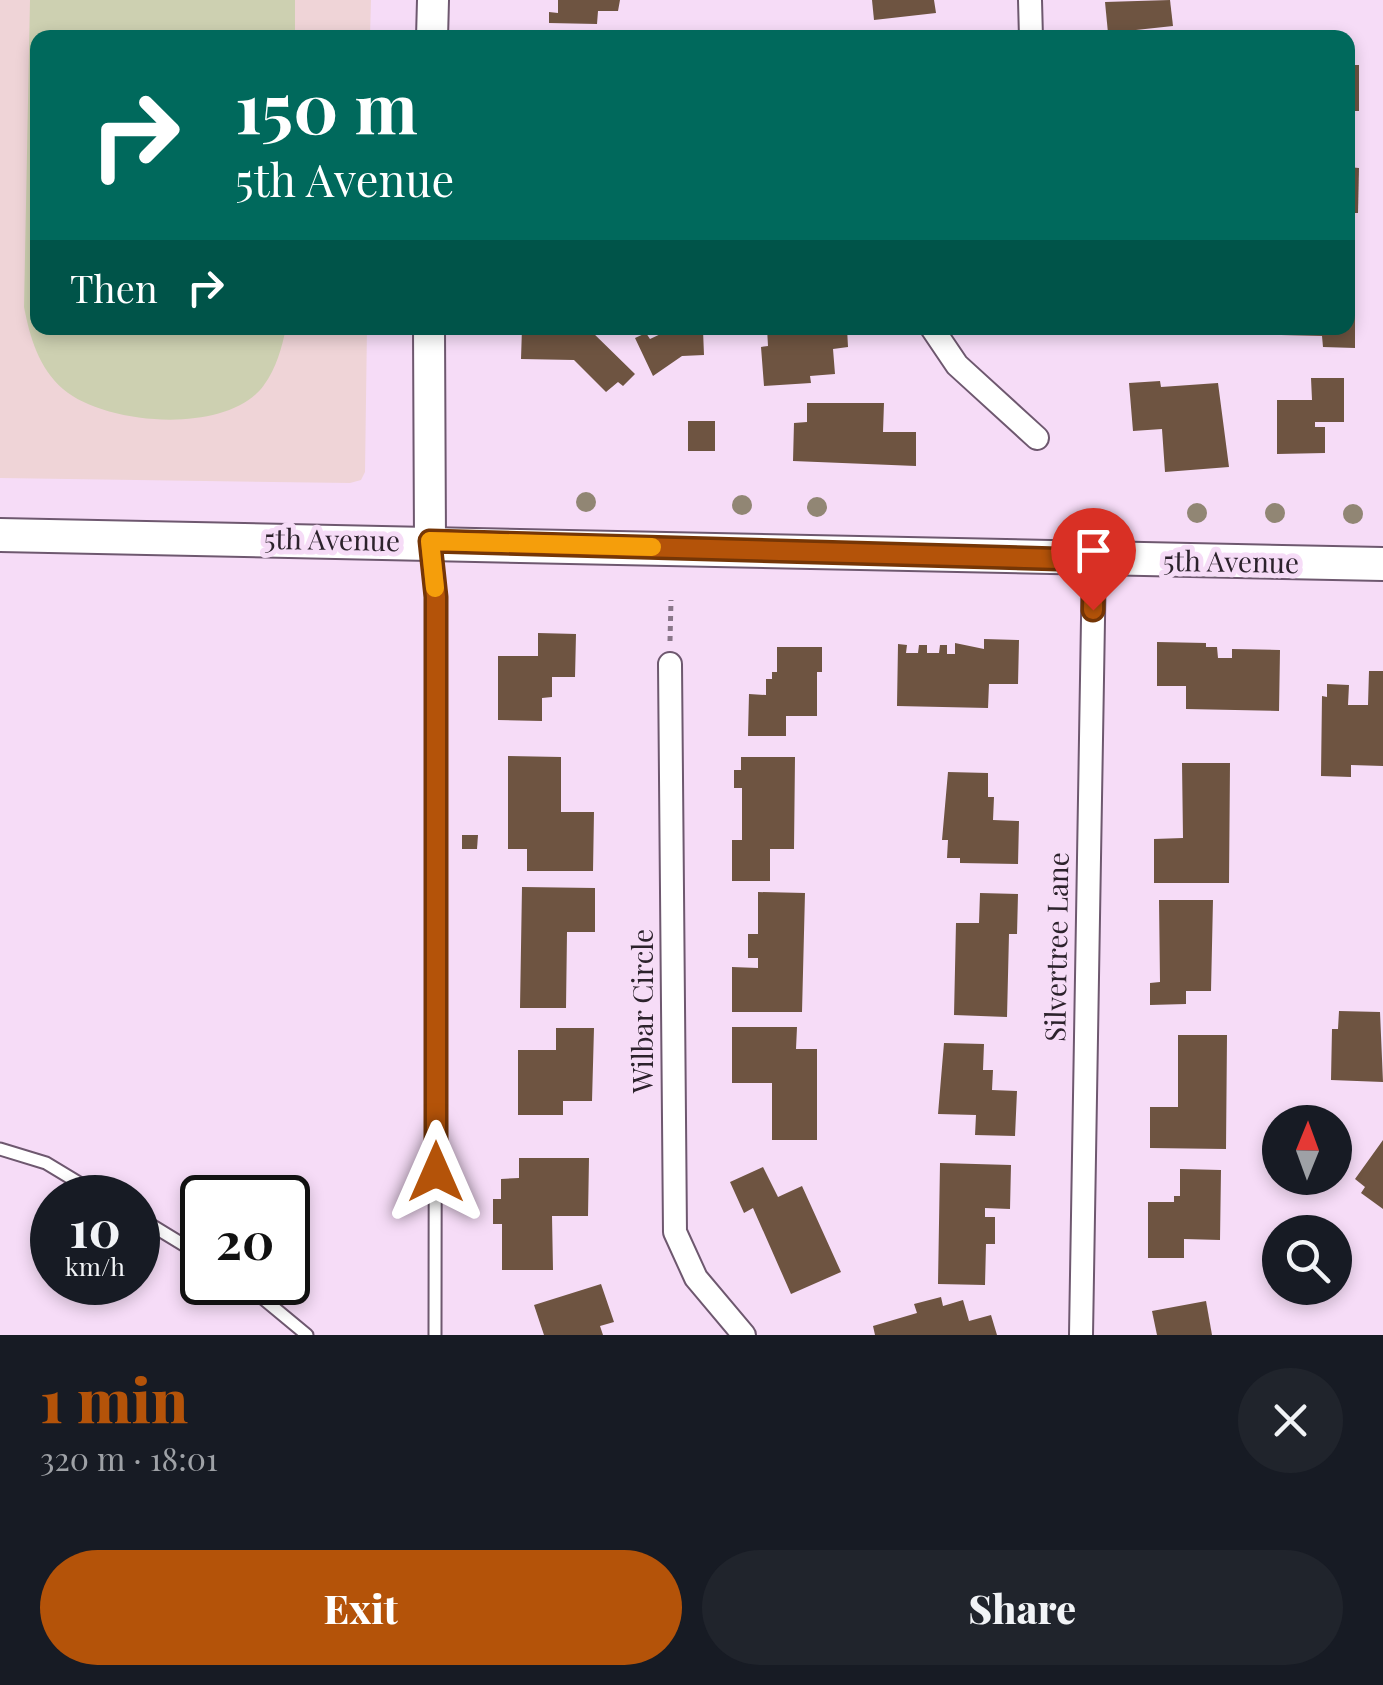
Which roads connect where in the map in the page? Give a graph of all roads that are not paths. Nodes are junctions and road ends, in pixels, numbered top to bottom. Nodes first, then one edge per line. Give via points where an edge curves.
1 (433, 0) edge
2 (1030, 0) edge
3 (432, 30) edge
4 (1031, 30) edge
5 (429, 335) edge
6 (937, 335) edge
7 (1036, 438) dead end
8 (0, 535) edge
9 (430, 541) junction
10 (1094, 560) junction
11 (1383, 564) edge
12 (670, 664) road end
13 (0, 1148) edge
14 (66, 1175) edge
15 (271, 1305) edge
16 (308, 1335) edge
17 (435, 1335) edge
18 (744, 1335) edge
19 (1080, 1335) edge

1 - 3 street
2 - 4 street
5 - 9 street
6 - 7 street via 957,364
8 - 9 main road, 5th Avenue
9 - 10 main road, 5th Avenue
9 - 17 lane via 436,597
10 - 11 main road, 5th Avenue
10 - 19 street, Silvertree Lane
12 - 18 street, Wilbar Circle via 674,1232 696,1278
13 - 14 lane
15 - 16 lane

